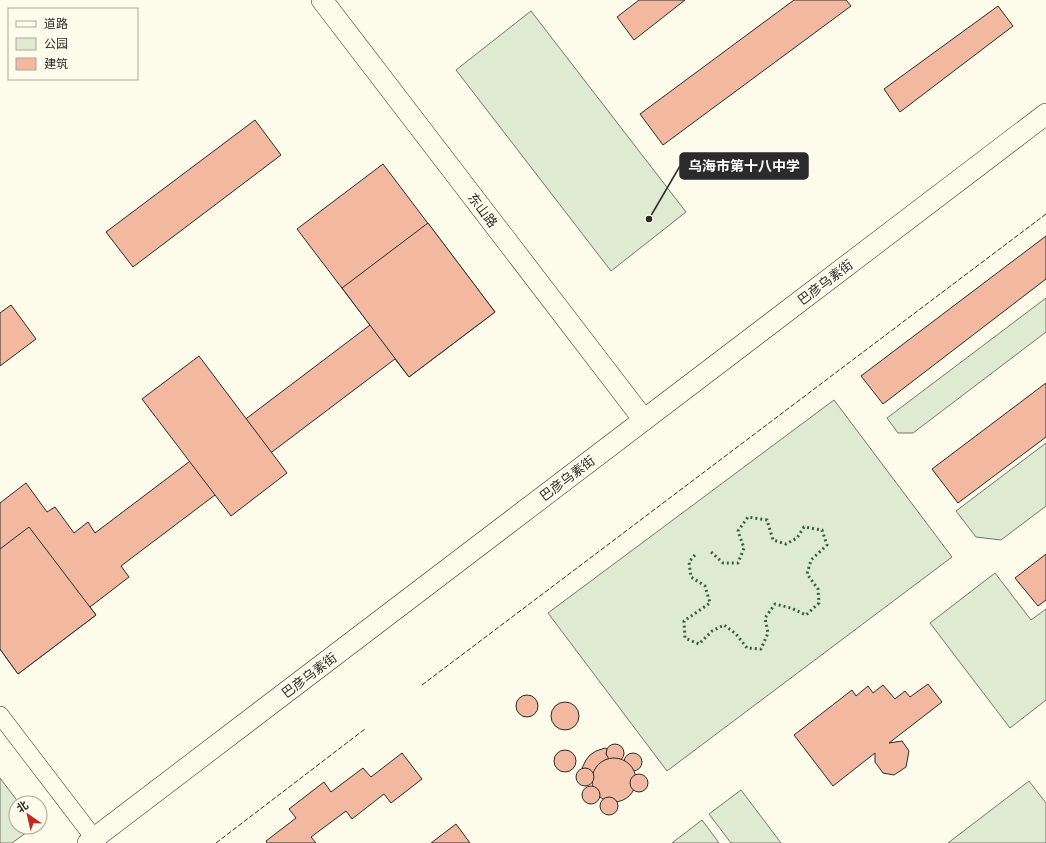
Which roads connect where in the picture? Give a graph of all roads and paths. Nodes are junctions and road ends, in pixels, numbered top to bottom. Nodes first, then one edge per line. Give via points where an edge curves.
1 (322, 0) edge
2 (1046, 114) edge
3 (1046, 130) edge
4 (644, 420) junction
5 (0, 715) edge
6 (96, 841) edge

1 - 4 street, 东山路
2 - 4 street, 巴彦乌素街
3 - 6 street, 巴彦乌素街
4 - 6 street, 巴彦乌素街
5 - 6 street

